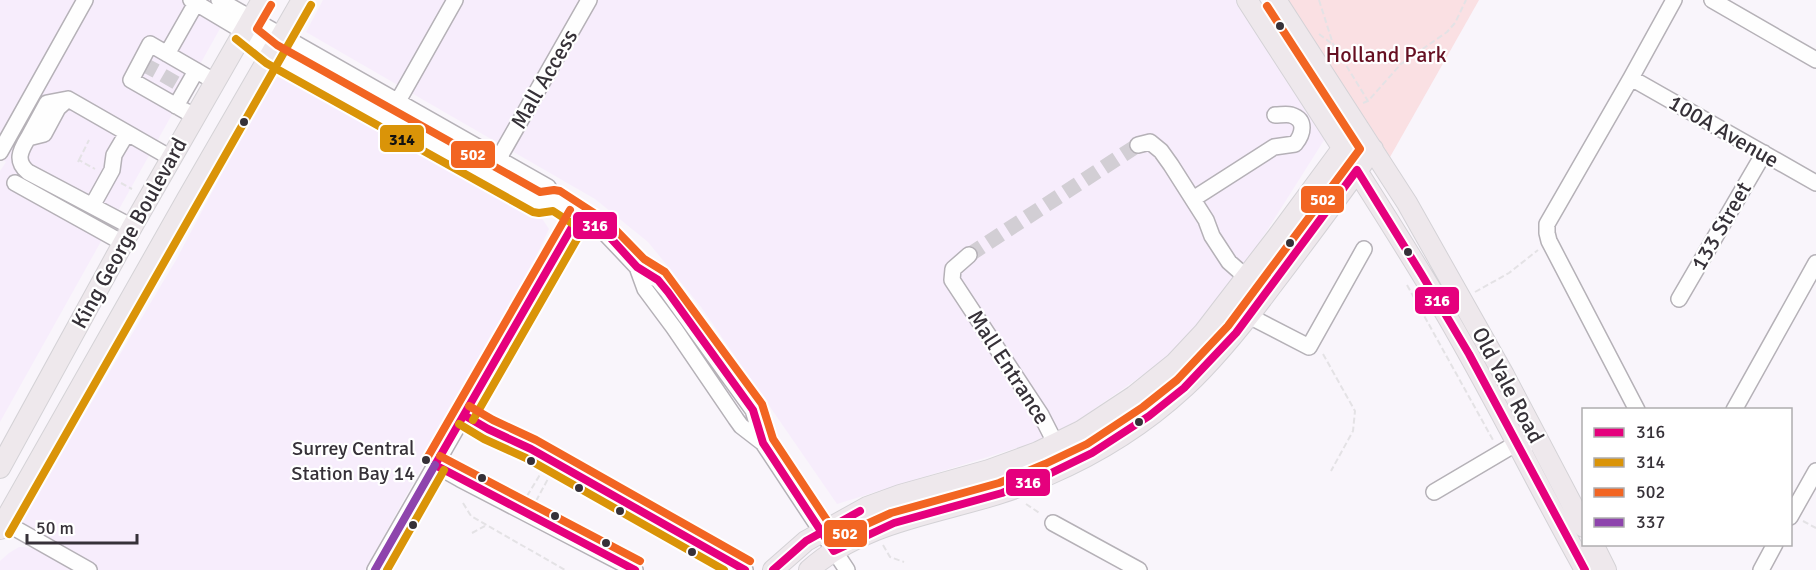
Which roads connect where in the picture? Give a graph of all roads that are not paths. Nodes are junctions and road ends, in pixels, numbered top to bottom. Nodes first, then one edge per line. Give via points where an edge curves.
1 (85, 0) edge
2 (219, 0) edge
3 (262, 0) edge
4 (302, 0) edge
5 (455, 0) edge
6 (589, 0) edge
7 (1247, 0) edge
8 (1276, 0) edge
9 (1674, 0) edge
10 (1712, 0) edge
11 (193, 1) edge
12 (247, 24) junction
13 (282, 35) junction
14 (271, 54) junction
15 (1816, 60) edge
16 (160, 71) junction
17 (196, 71) junction
18 (1631, 78) junction
19 (214, 81) junction
20 (398, 101) junction
21 (176, 106) junction
22 (1275, 115) dead end
23 (194, 116) junction
24 (1358, 127) junction
25 (127, 133) junction
26 (1138, 145) dead end
27 (1343, 149) junction
28 (1373, 149) junction
29 (0, 152) edge
30 (1764, 153) junction
31 (171, 158) junction
32 (499, 158) junction
33 (1357, 170) junction
34 (15, 183) dead end
35 (1816, 183) edge
36 (1193, 199) junction
37 (555, 200) junction
38 (92, 206) junction
39 (579, 215) junction
40 (127, 235) junction
41 (1364, 249) dead end
42 (969, 255) tunnel mouth
43 (1816, 263) edge
44 (1246, 277) junction
45 (1679, 299) dead end
46 (1249, 316) junction
47 (1217, 355) junction
48 (1636, 408) edge
49 (1735, 408) edge
50 (464, 415) junction
51 (1056, 444) junction
52 (1509, 448) junction
53 (1551, 464) junction
54 (435, 465) junction
55 (1067, 466) junction
56 (0, 468) edge
57 (1816, 471) edge
58 (1434, 492) dead end
59 (1792, 515) edge
60 (1, 520) edge
61 (1053, 523) road end
62 (1582, 523) edge
63 (822, 532) junction
64 (1582, 546) edge
65 (1582, 546) edge
66 (1774, 546) edge
67 (834, 551) junction
68 (1595, 563) edge
69 (89, 570) edge
70 (375, 570) edge
71 (635, 570) edge
72 (745, 570) edge
73 (773, 570) edge
74 (809, 570) edge
75 (846, 570) edge
76 (1139, 570) edge
77 (1761, 570) edge

1 - 29 street
2 - 12 street
3 - 12 main road, King George Boulevard
4 - 13 main road, King George Boulevard
5 - 20 street
6 - 32 street, Mall Access
7 - 27 main road, Old Yale Road
8 - 24 main road, Old Yale Road
9 - 18 street
10 - 15 street
11 - 12 street
11 - 16 street
12 - 13 street
12 - 14 street
12 - 19 main road, King George Boulevard
13 - 14 main road, King George Boulevard
13 - 20 street
14 - 37 street via 538,203
14 - 60 main road, King George Boulevard
16 - 17 street
16 - 21 street
17 - 19 street
17 - 21 street
18 - 30 street, 100A Avenue
18 - 48 street via 1547,224 1547,233
19 - 23 main road, King George Boulevard
20 - 32 street
21 - 23 street
22 - 36 street via 1291,115 1299,120 1303,132 1295,144 1274,147
23 - 31 main road, King George Boulevard
24 - 27 main road
24 - 28 main road, Old Yale Road
25 - 31 street
25 - 38 street
25 - 38 street via 69,99 58,108 44,134 28,138 19,155 24,169
26 - 36 street via 1150,142 1161,151
27 - 33 main road, Old Yale Road
27 - 44 main road
28 - 33 main road
28 - 53 main road, Old Yale Road via 1462,298
30 - 35 street, 100A Avenue
30 - 45 street, 133 Street
31 - 40 main road, King George Boulevard
32 - 37 street via 548,187
33 - 46 main road
33 - 52 main road, Old Yale Road via 1483,379
34 - 40 street
36 - 44 street via 1238,257
37 - 39 street
38 - 40 street
39 - 50 street
39 - 63 street via 607,234 637,267 645,289 741,426 763,443
40 - 56 main road, King George Boulevard
41 - 46 street via 1309,347
42 - 51 street, Mall Entrance via 952,269 952,280
43 - 49 street
44 - 47 main road
44 - 51 main road via 1204,332 1174,363 1113,411
46 - 47 main road
47 - 55 main road via 1149,416
50 - 54 street
50 - 72 street
51 - 55 street, Mall Entrance
51 - 63 main road via 997,468 883,500
52 - 53 street
52 - 58 street
52 - 64 main road, Old Yale Road
53 - 62 main road, Old Yale Road
54 - 70 street
54 - 71 street
55 - 67 main road via 1002,493 894,523
57 - 59 street
60 - 69 street
61 - 76 street
63 - 67 street
63 - 73 main road
65 - 68 main road, Old Yale Road
66 - 77 street
67 - 74 main road
67 - 75 street

